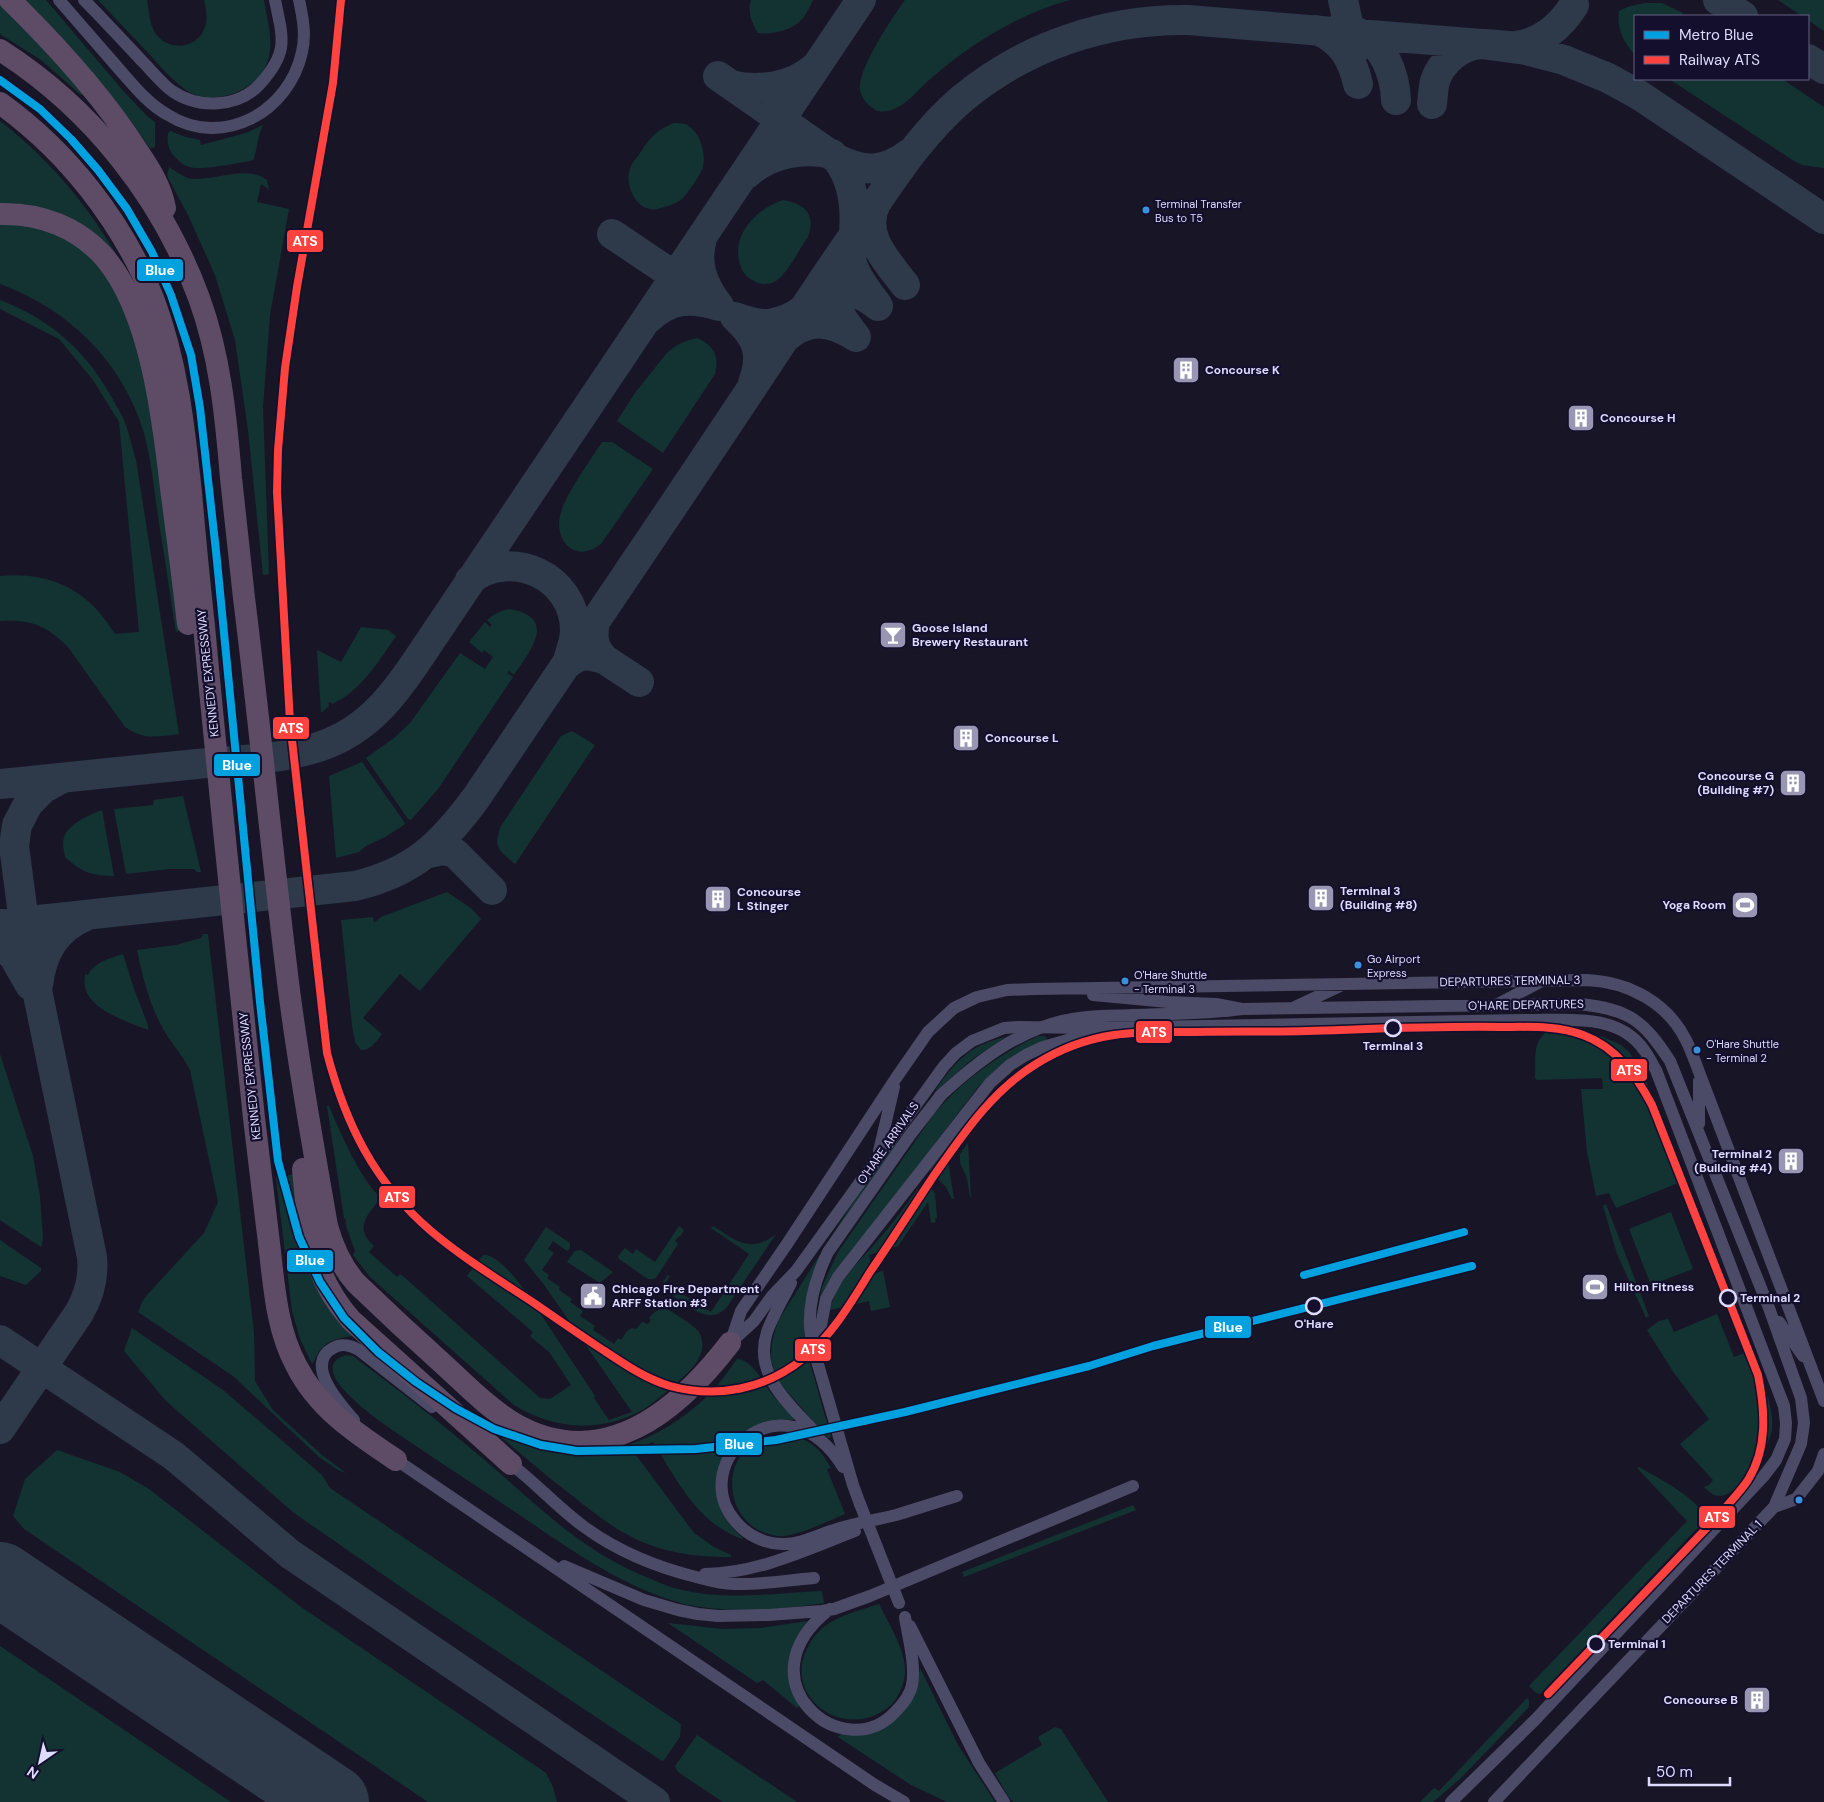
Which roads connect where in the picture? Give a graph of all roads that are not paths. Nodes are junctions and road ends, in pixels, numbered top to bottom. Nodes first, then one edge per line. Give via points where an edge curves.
1 (10, 0) edge
2 (59, 0) edge
3 (84, 0) edge
4 (275, 0) edge
5 (299, 0) edge
6 (0, 50) edge
7 (0, 103) edge
8 (0, 214) edge
9 (170, 234) junction
10 (223, 830) junction
11 (1542, 980) junction
12 (1345, 984) junction
13 (1034, 989) junction
14 (1494, 1006) junction
15 (1242, 1009) junction
16 (1291, 1009) junction
17 (1092, 1028) junction
18 (296, 1036) junction
19 (1700, 1072) junction
20 (896, 1078) junction
21 (1699, 1131) junction
22 (878, 1158) junction
23 (796, 1271) junction
24 (1769, 1308) junction
25 (730, 1343) junction
26 (817, 1361) junction
27 (1814, 1370) junction
28 (1824, 1401) edge
29 (826, 1444) junction
30 (1824, 1454) edge
31 (396, 1460) junction
32 (511, 1464) junction
33 (853, 1485) junction
34 (1133, 1486) dead end
35 (957, 1496) dead end
36 (1774, 1507) junction
37 (907, 1512) junction
38 (528, 1549) junction
39 (657, 1566) junction
40 (814, 1578) dead end
41 (830, 1609) junction
42 (906, 1617) junction
43 (903, 1801) edge
44 (1004, 1802) edge
45 (1452, 1802) edge
46 (1494, 1802) edge

1 - 9 highway via 49,38 133,142 162,193
2 - 5 street via 137,90 161,111 190,125 219,128 262,114 284,93 292,80 305,36
3 - 4 street via 171,90 193,101 209,104 242,97 258,86 274,68 282,46
6 - 9 highway via 46,84 97,131 133,175
7 - 10 highway, KENNEDY EXPRESSWAY via 52,148 86,184 110,217 153,298 168,346 176,379 188,468
8 - 10 highway via 52,222 90,243 116,272 143,335 161,407 190,639
9 - 18 highway via 200,300 216,357 226,418 237,538
10 - 31 highway, KENNEDY EXPRESSWAY via 258,1156 276,1301 286,1342 310,1389 328,1409
11 - 12 street, DEPARTURES TERMINAL 3
11 - 14 street
11 - 19 street, DEPARTURES TERMINAL 3 via 1603,981 1652,1000 1675,1022
12 - 13 street, DEPARTURES TERMINAL 3
12 - 16 street
13 - 15 street, O'HARE DEPARTURES
13 - 20 street via 988,994 954,1008 928,1032
14 - 16 street, O'HARE DEPARTURES
14 - 21 street, O'HARE DEPARTURES via 1579,1004 1622,1012 1654,1037 1670,1061
15 - 16 street, O'HARE DEPARTURES
15 - 26 street, bridge via 1090,1016 1053,1023 1023,1035 967,1071 926,1113 828,1252 816,1282 810,1312 811,1341
17 - 22 street, O'HARE ARRIVALS via 1004,1028 972,1041 944,1066
17 - 26 street via 1026,1055 990,1083 838,1277 826,1299
17 - 45 street, O'HARE ARRIVALS via 1592,1020 1628,1034 1644,1050 1659,1079 1784,1406 1785,1439 1776,1460 1740,1503
18 - 25 highway via 327,1226 337,1258 356,1283 502,1415 531,1431 554,1438 589,1441 618,1435 650,1421 679,1400
18 - 32 highway via 301,1145 310,1238 323,1280 351,1320
19 - 21 street
19 - 27 street, DEPARTURES TERMINAL 3
20 - 22 street
20 - 25 street via 741,1311
21 - 24 street, O'HARE DEPARTURES
22 - 23 street, O'HARE ARRIVALS
23 - 25 street, O'HARE ARRIVALS via 754,1321
23 - 29 street via 767,1333 766,1368 777,1391
24 - 27 street
24 - 36 street, O'HARE DEPARTURES via 1801,1398 1804,1423 1801,1444
26 - 33 street
27 - 28 street, DEPARTURES TERMINAL 3
29 - 33 street
29 - 37 street via 792,1426 757,1430 741,1442 727,1462 722,1485 726,1504 741,1528 768,1542 789,1544
30 - 36 street, DEPARTURES TERMINAL 1 via 1818,1471 1796,1499
31 - 32 street via 360,1426 330,1388 321,1367 324,1356 332,1348 344,1345 359,1350
31 - 38 street
32 - 39 street via 596,1536
33 - 42 street, bridge
34 - 41 street via 870,1596
35 - 37 street
36 - 46 street, DEPARTURES TERMINAL 1
37 - 39 street via 775,1562 738,1572 704,1574
38 - 41 street via 614,1588 678,1610 718,1616
38 - 43 street
39 - 40 street via 729,1584
41 - 42 street via 802,1639 793,1674 801,1697 814,1714 832,1725 848,1729 876,1725 893,1715 905,1701 912,1687 913,1673
42 - 44 street via 978,1763

